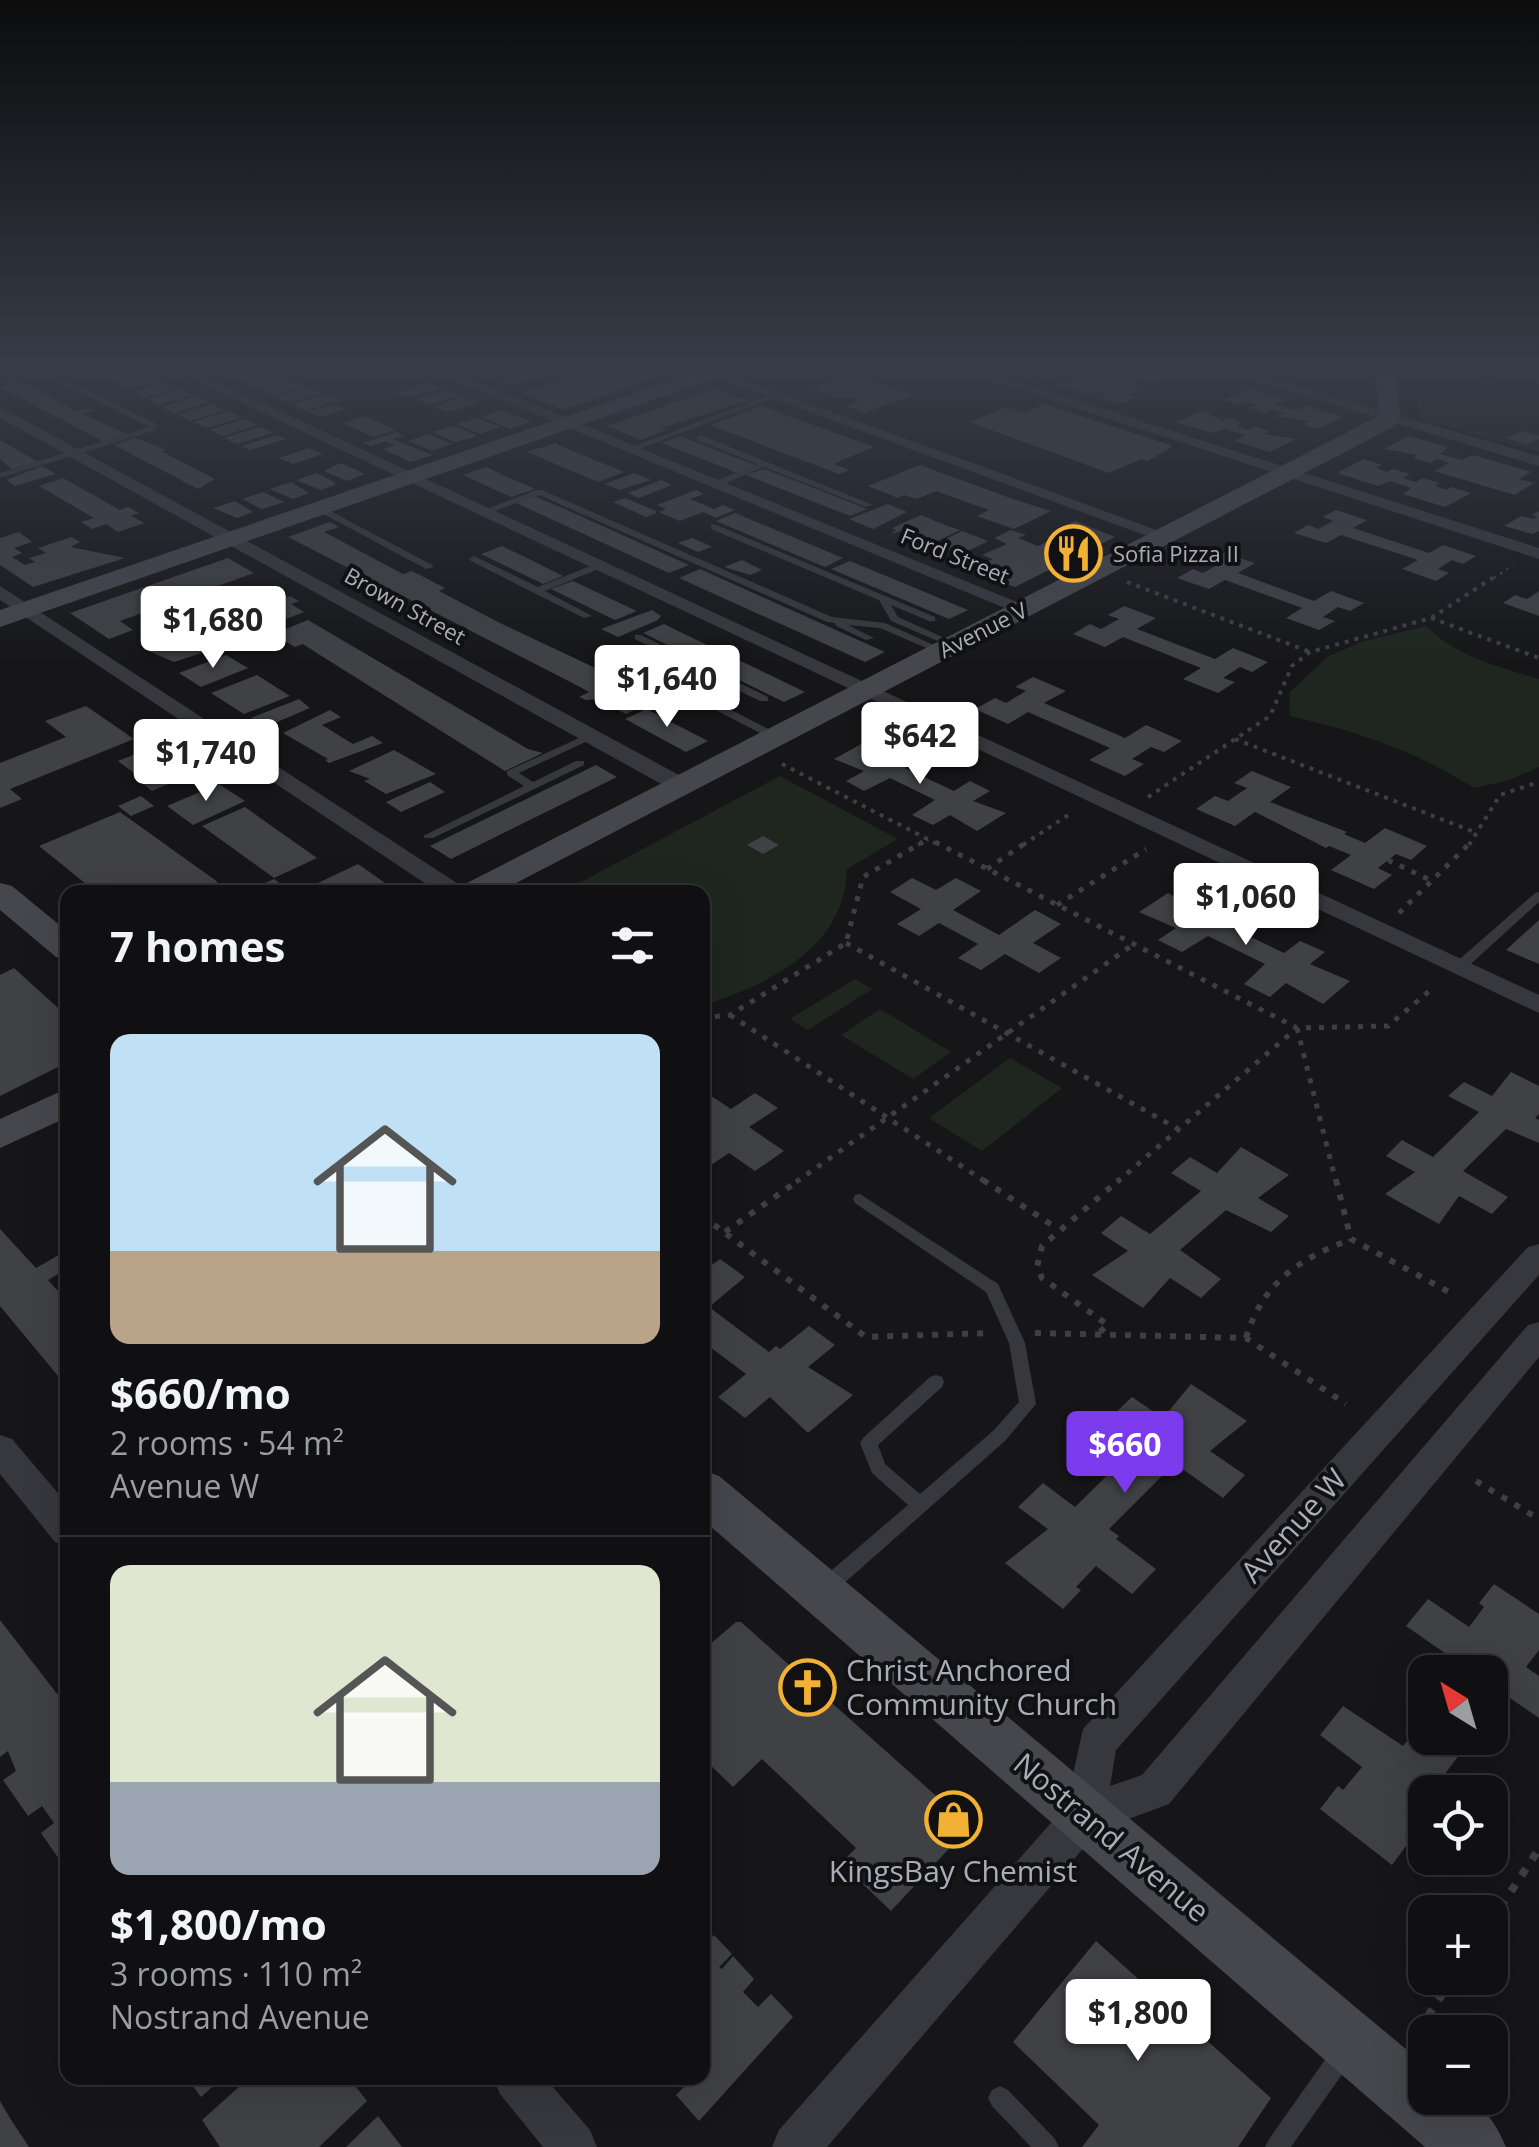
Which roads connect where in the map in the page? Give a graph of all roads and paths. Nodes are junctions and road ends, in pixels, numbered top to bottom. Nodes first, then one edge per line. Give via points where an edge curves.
1 (37, 465) edge
2 (96, 465) edge
3 (382, 465) edge
4 (446, 465) edge
5 (670, 465) edge
6 (761, 465) edge
7 (767, 465) edge
8 (967, 465) edge
9 (1262, 465) edge
10 (1301, 465) edge
11 (1286, 473) junction
12 (0, 476) edge
13 (409, 478) junction
14 (716, 484) junction
15 (869, 505) dead end
16 (319, 508) junction
17 (483, 512) junction
18 (714, 527) dead end
19 (1164, 536) junction
20 (231, 539) junction
21 (1539, 554) edge
22 (474, 559) dead end
23 (1515, 564) dead end
24 (598, 566) junction
25 (430, 567) dead end
26 (1127, 582) dead end
27 (538, 591) junction
28 (0, 592) edge
29 (883, 598) junction
30 (1024, 609) junction
31 (26, 610) junction
32 (587, 616) dead end
33 (0, 618) edge
34 (1431, 618) junction
35 (932, 619) dead end
36 (830, 620) junction
37 (638, 638) dead end
38 (870, 638) dead end
39 (948, 648) junction
40 (1310, 652) junction
41 (1539, 658) edge
42 (722, 678) junction
43 (866, 690) junction
44 (764, 699) dead end
45 (590, 736) junction
46 (1235, 738) junction
47 (779, 750) junction
48 (580, 763) dead end
49 (1539, 782) edge
50 (532, 786) junction
51 (682, 786) junction
52 (1148, 797) dead end
53 (1071, 813) dead end
54 (1476, 833) junction
55 (429, 836) dead end
56 (928, 839) junction
57 (1146, 848) dead end
58 (1388, 860) dead end
59 (987, 869) junction
60 (1432, 881) junction
61 (443, 885) edge
62 (489, 885) edge
63 (0, 892) edge
64 (1539, 896) edge
65 (1058, 905) junction
66 (1399, 913) dead end
67 (846, 942) junction
68 (60, 943) edge
69 (1134, 944) junction
70 (1459, 967) junction
71 (1434, 986) dead end
72 (1539, 1005) edge
73 (730, 1015) junction
74 (710, 1017) edge
75 (1297, 1028) junction
76 (1008, 1033) junction
77 (60, 1104) edge
78 (888, 1118) junction
79 (1178, 1129) junction
80 (0, 1135) edge
81 (860, 1199) dead end
82 (1059, 1230) junction
83 (725, 1232) dead end
84 (1351, 1239) junction
85 (1539, 1255) edge
86 (1449, 1292) dead end
87 (1097, 1334) dead end
88 (1539, 1334) edge
89 (1246, 1338) dead end
90 (936, 1382) dead end
91 (0, 1449) edge
92 (1476, 1482) dead end
93 (710, 1497) edge
94 (920, 1505) junction
95 (1539, 1519) edge
96 (60, 1521) edge
97 (821, 1591) junction
98 (1086, 1815) junction
99 (1539, 1850) edge
100 (1508, 1896) edge
101 (1351, 2042) junction
102 (522, 2085) edge
103 (1000, 2098) dead end
104 (573, 2147) edge
105 (796, 2147) edge
106 (1047, 2147) edge
107 (1277, 2147) edge
108 (1474, 2147) edge

1 - 12 lane
2 - 20 street, Brown Street
3 - 13 street
4 - 13 main road
5 - 14 street, Ford Street
6 - 14 lane
7 - 15 lane
8 - 19 street
9 - 11 street
10 - 11 main road, Avenue V
11 - 19 main road, Avenue V
11 - 21 street
13 - 16 main road
13 - 17 street
14 - 30 street, Ford Street
16 - 20 main road
16 - 25 lane
17 - 24 street
17 - 36 lane via 539,492
18 - 29 lane
19 - 30 main road, Avenue V
20 - 31 main road
20 - 45 street, Brown Street
22 - 27 lane
23 - 34 path
24 - 27 lane
24 - 43 street
26 - 40 path
27 - 32 lane
28 - 31 street
29 - 35 lane
29 - 39 lane via 894,619
30 - 39 main road, Avenue V
31 - 33 main road
31 - 61 street
34 - 40 path
34 - 41 path
36 - 38 lane
36 - 39 lane via 882,625
37 - 42 lane
39 - 43 main road, Avenue V
40 - 46 path via 1292,666 1270,716
42 - 44 lane
42 - 47 lane via 704,700
43 - 47 main road, Avenue V
43 - 70 street
45 - 50 lane via 511,773
45 - 51 street, Brown Street
46 - 52 path
46 - 54 path
47 - 51 main road, Avenue V
47 - 56 path
48 - 50 lane
49 - 54 path via 1500,795
50 - 55 lane
51 - 62 main road, Avenue V
53 - 59 path
54 - 60 path
56 - 59 path
56 - 67 path via 863,877
57 - 65 path
58 - 60 path
59 - 65 path
60 - 66 path
63 - 68 main road
64 - 70 lane
65 - 69 path
67 - 73 path
67 - 76 path
69 - 75 path
69 - 76 path
70 - 72 street
71 - 75 path via 1388,1026
73 - 74 path
73 - 78 path
75 - 79 path
75 - 84 path
76 - 78 path
76 - 79 path
77 - 80 main road
78 - 82 path
78 - 83 path
79 - 82 path
81 - 94 lane via 992,1288 1017,1343 1028,1404
82 - 87 path via 1042,1246 1042,1278 1108,1325
84 - 86 path
84 - 89 path via 1299,1258 1253,1310
85 - 98 street, Avenue W via 1098,1742
88 - 98 street via 1154,1790
90 - 94 lane via 869,1442 878,1468
91 - 96 street
92 - 95 path
93 - 97 main road, Nostrand Avenue
94 - 97 lane
97 - 98 main road, Nostrand Avenue
98 - 101 main road, Nostrand Avenue
98 - 105 street
99 - 100 path
101 - 107 lane
101 - 108 main road, Nostrand Avenue
102 - 104 street
103 - 106 lane

